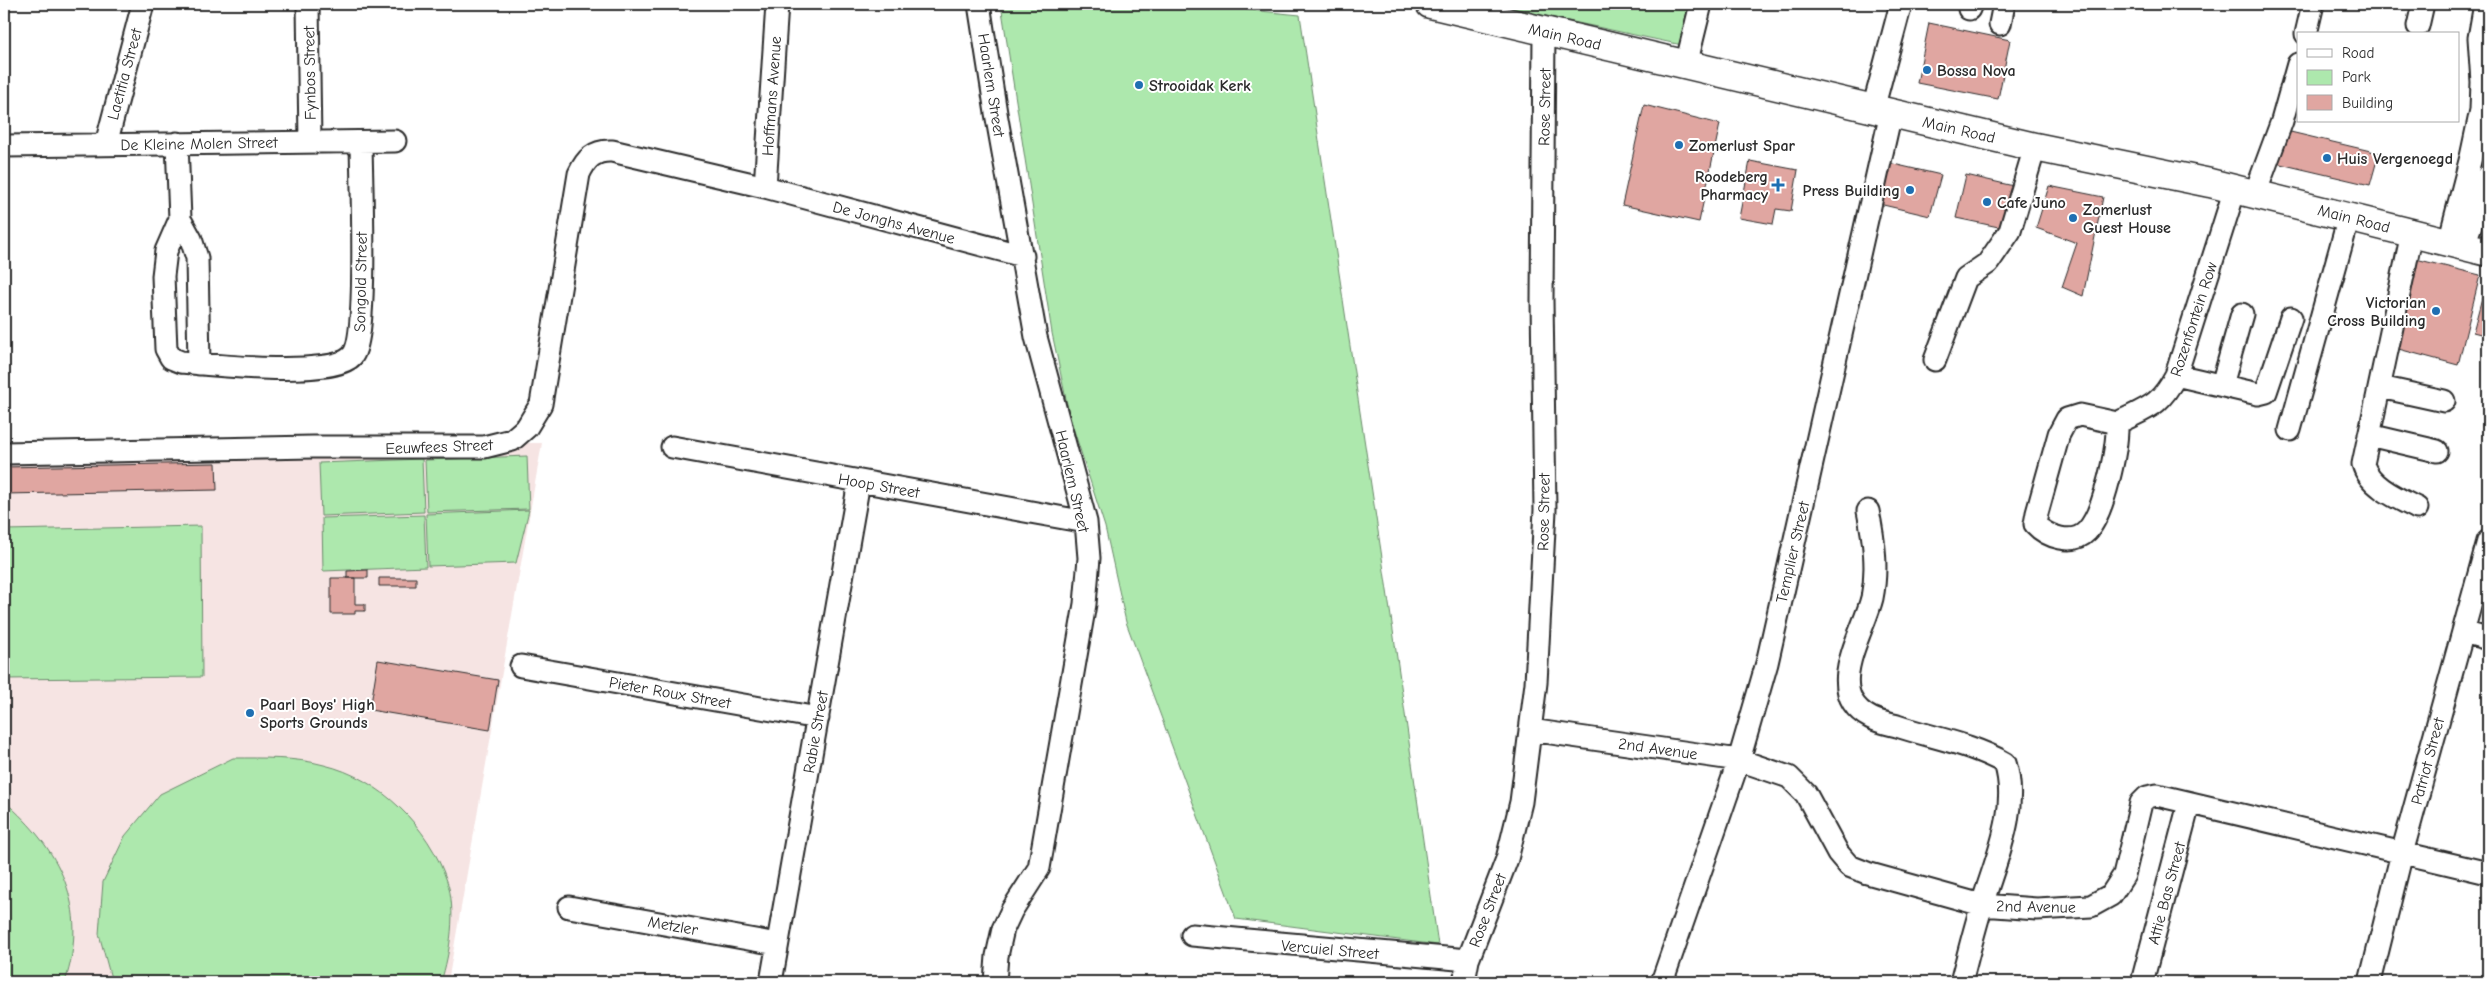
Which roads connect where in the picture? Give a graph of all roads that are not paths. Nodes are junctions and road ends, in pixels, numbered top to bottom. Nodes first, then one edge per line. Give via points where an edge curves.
1 (143, 4) edge
2 (308, 4) edge
3 (777, 4) edge
4 (979, 4) edge
5 (1430, 4) edge
6 (1701, 4) edge
7 (1901, 4) edge
8 (2313, 4) edge
9 (2423, 4) edge
10 (2485, 4) edge
11 (1490, 11) edge
12 (2418, 26) dead end
13 (1544, 31) junction
14 (2306, 32) edge
15 (1686, 65) junction
16 (2297, 68) edge
17 (1882, 111) junction
18 (395, 141) dead end
19 (310, 142) junction
20 (362, 142) junction
21 (177, 143) junction
22 (106, 144) junction
23 (4, 146) edge
24 (2035, 147) junction
25 (2488, 174) edge
26 (765, 188) junction
27 (2245, 192) junction
28 (2349, 217) junction
29 (180, 218) junction
30 (2412, 233) junction
31 (2467, 246) edge
32 (1023, 256) junction
33 (2242, 314) dead end
34 (2291, 318) dead end
35 (1935, 360) dead end
36 (200, 364) junction
37 (2176, 375) junction
38 (2222, 385) junction
39 (2380, 387) junction
40 (2444, 401) dead end
41 (2118, 423) junction
42 (2290, 430) dead end
43 (2369, 435) junction
44 (672, 447) dead end
45 (2437, 451) dead end
46 (4, 453) edge
47 (860, 482) junction
48 (2417, 508) dead end
49 (1868, 511) dead end
50 (1086, 522) junction
51 (2488, 541) edge
52 (2463, 632) junction
53 (2488, 639) edge
54 (521, 666) dead end
55 (818, 718) junction
56 (1530, 730) junction
57 (1739, 760) junction
58 (2189, 804) junction
59 (2402, 852) junction
60 (2488, 873) edge
61 (1982, 905) junction
62 (569, 907) dead end
63 (1192, 935) dead end
64 (777, 944) junction
65 (1468, 960) junction
66 (770, 982) edge
67 (995, 982) edge
68 (1464, 982) edge
69 (1662, 982) edge
70 (1960, 982) edge
71 (2142, 982) edge
72 (2370, 982) edge

1 - 22 street, Laetitia Street
2 - 19 street, Fynbos Street
3 - 26 street, Hoffmans Avenue
4 - 32 street, Haarlem Street
5 - 11 main road, Main Road
6 - 15 street
7 - 17 street, Templier Street
8 - 14 street
9 - 12 street
10 - 31 street via 2479,38 2481,110 2471,157
11 - 13 main road, Main Road
13 - 15 main road, Main Road
13 - 56 street, Rose Street via 1542,300 1545,510 1540,625
15 - 17 main road, Main Road
16 - 27 street, Rozenfontein Row via 2282,122
17 - 24 main road, Main Road
17 - 57 street, Templier Street via 1767,663
18 - 20 street, De Kleine Molen Street
19 - 20 street, De Kleine Molen Street
19 - 21 street, De Kleine Molen Street
20 - 36 street, Songold Street via 361,306 359,338 353,356 339,364 318,366 276,368
21 - 22 street, De Kleine Molen Street
21 - 29 street, Songold Street
22 - 23 street, De Kleine Molen Street
24 - 27 main road, Main Road
24 - 35 street via 2010,231 1988,264 1966,278
25 - 31 street
26 - 32 street, De Jonghs Avenue
26 - 46 street, Eeuwfees Street via 612,151 590,156 579,174 541,404 527,427 512,440 466,448
27 - 28 main road, Main Road
27 - 37 street, Rozenfontein Row
28 - 30 main road, Main Road
28 - 42 street
29 - 36 street, Songold Street via 197,258
29 - 36 street, Songold Street via 164,260 164,341 174,360
30 - 31 main road, Main Road
30 - 39 street
32 - 50 street, Haarlem Street via 1036,337
33 - 38 street
34 - 38 street via 2266,392 2258,394
37 - 38 street
37 - 41 street, Rozenfontein Row via 2159,402
39 - 40 street
39 - 43 street
41 - 41 street via 2114,461 2094,521 2086,533 2071,538 2054,538 2035,524 2059,434 2067,419 2080,415
43 - 45 street
43 - 48 street via 2363,464 2366,475 2394,497
44 - 47 street, Hoop Street
47 - 50 street, Hoop Street
47 - 55 street, Rabie Street
49 - 61 street via 1876,570 1871,599 1847,675 1849,693 1853,704 1871,718 1986,753 2004,763 2009,776 2008,807 2000,850
50 - 67 street, Haarlem Street via 1089,558 1085,604 1039,868 1003,929
51 - 52 street, Patriot Street
52 - 53 street
52 - 59 street, Patriot Street
54 - 55 street, Pieter Roux Street
55 - 64 street, Rabie Street
56 - 57 street, 2nd Avenue
56 - 65 street, Rose Street via 1521,802 1507,859
57 - 61 street, 2nd Avenue via 1789,778 1806,794 1838,853 1849,866
57 - 69 street, Templier Street
58 - 59 street, 2nd Avenue
58 - 61 street, 2nd Avenue via 2157,795 2147,797 2142,803 2124,875 2110,895 2091,906 2037,909
58 - 71 street, Attie Bas Street
59 - 60 street, 2nd Avenue
59 - 72 street, Patriot Street
61 - 70 street
62 - 64 street, Metzler
63 - 65 street, Vercuiel Street
64 - 66 street, Rabie Street
65 - 68 street, Rose Street

